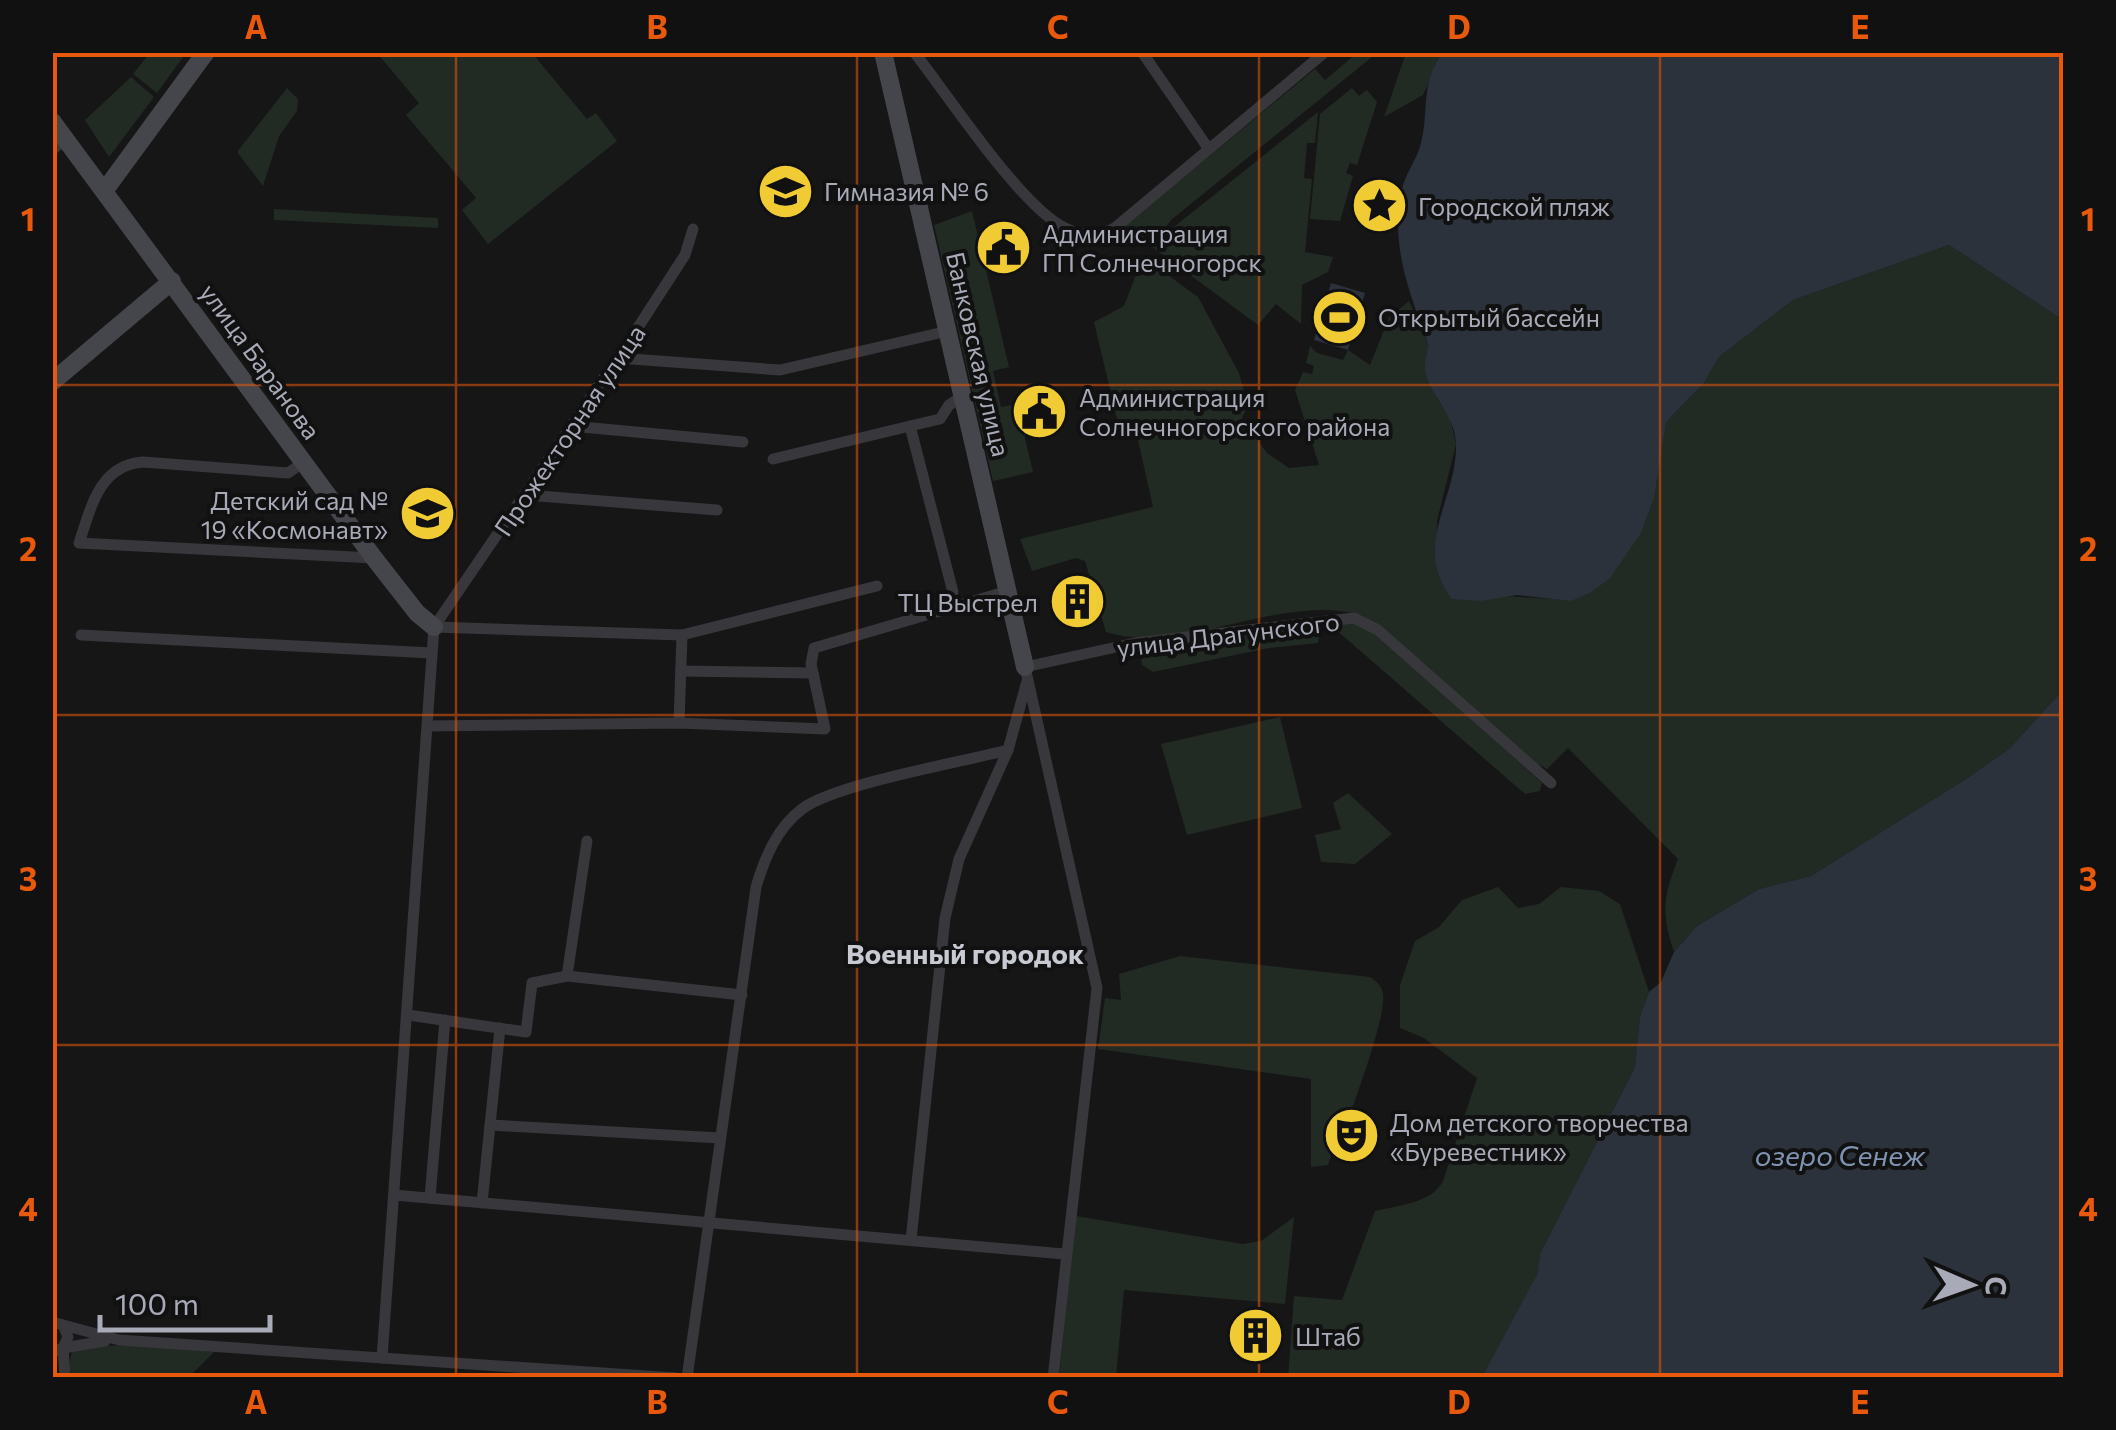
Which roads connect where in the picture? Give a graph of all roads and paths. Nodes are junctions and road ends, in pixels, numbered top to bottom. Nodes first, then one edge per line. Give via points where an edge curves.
1 (206, 52) edge
2 (883, 52) edge
3 (914, 52) edge
4 (1142, 52) edge
5 (1325, 52) edge
6 (52, 121) edge
7 (59, 144) edge
8 (1208, 148) junction
9 (91, 172) junction
10 (118, 173) junction
11 (105, 190) junction
12 (693, 229) dead end
13 (172, 281) junction
14 (948, 331) junction
15 (618, 358) junction
16 (52, 382) edge
17 (963, 396) junction
18 (572, 426) junction
19 (910, 426) junction
20 (743, 442) dead end
21 (773, 460) dead end
22 (304, 462) junction
23 (526, 496) junction
24 (716, 510) dead end
25 (374, 558) junction
26 (877, 586) dead end
27 (953, 592) dead end
28 (1008, 592) junction
29 (434, 627) junction
30 (80, 635) dead end
31 (682, 635) junction
32 (432, 654) junction
33 (681, 671) junction
34 (1026, 671) junction
35 (813, 673) junction
36 (679, 722) junction
37 (428, 726) junction
38 (1008, 750) junction
39 (1552, 783) dead end
40 (588, 840) dead end
41 (567, 976) junction
42 (742, 996) junction
43 (408, 1015) junction
44 (446, 1020) junction
45 (500, 1028) junction
46 (490, 1125) junction
47 (720, 1138) junction
48 (394, 1195) junction
49 (430, 1198) junction
50 (482, 1202) junction
51 (706, 1222) junction
52 (911, 1240) junction
53 (1064, 1254) junction
54 (58, 1324) edge
55 (119, 1340) junction
56 (58, 1350) edge
57 (382, 1358) junction
58 (52, 1362) edge
59 (64, 1378) edge
60 (676, 1378) edge
61 (688, 1378) edge
62 (1053, 1378) edge

1 - 10 street
2 - 14 street, Банковская улица
3 - 8 street via 1032,200 1056,223 1081,234 1108,233
4 - 8 street
5 - 8 street
6 - 7 street, улица Баранова
7 - 9 street, улица Баранова
9 - 10 street
9 - 11 street, улица Баранова
10 - 11 street
11 - 13 street, улица Баранова
12 - 15 street, Прожекторная улица via 685,254
13 - 16 street
13 - 22 street, улица Баранова
14 - 15 street via 780,370
14 - 17 street, Банковская улица
15 - 18 street, Прожекторная улица
17 - 19 street via 940,418
17 - 28 street, Банковская улица
18 - 20 street
18 - 23 street, Прожекторная улица
19 - 21 street
19 - 27 street
22 - 25 street, улица Баранова
22 - 25 street via 288,472 121,466 96,493 79,542
23 - 24 street
23 - 29 street, Прожекторная улица
25 - 29 street, улица Баранова
26 - 31 street
28 - 34 street, Банковская улица
28 - 35 street via 822,644 811,657
29 - 31 street
29 - 32 street
30 - 32 street
31 - 33 street
32 - 37 street
33 - 35 street
33 - 36 street
34 - 38 street
34 - 39 street, улица Драгунского via 1134,644 1354,618 1378,630
34 - 53 street via 1097,988
35 - 36 street via 826,730
36 - 37 street
37 - 43 street
38 - 42 street via 824,796 786,822 756,887
38 - 52 street via 960,858 946,918
40 - 41 street
41 - 42 street
41 - 45 street via 532,984 526,1032
42 - 47 street
43 - 44 street
43 - 48 street
44 - 45 street
44 - 49 street
45 - 46 street
46 - 47 street
46 - 50 street
47 - 51 street
48 - 49 street
48 - 57 street
49 - 50 street
50 - 51 street
51 - 52 street
51 - 61 street
52 - 53 street
53 - 62 street
54 - 55 street
54 - 56 street via 68,1337
55 - 56 street
55 - 57 street
56 - 59 street
57 - 60 street
58 - 59 street

